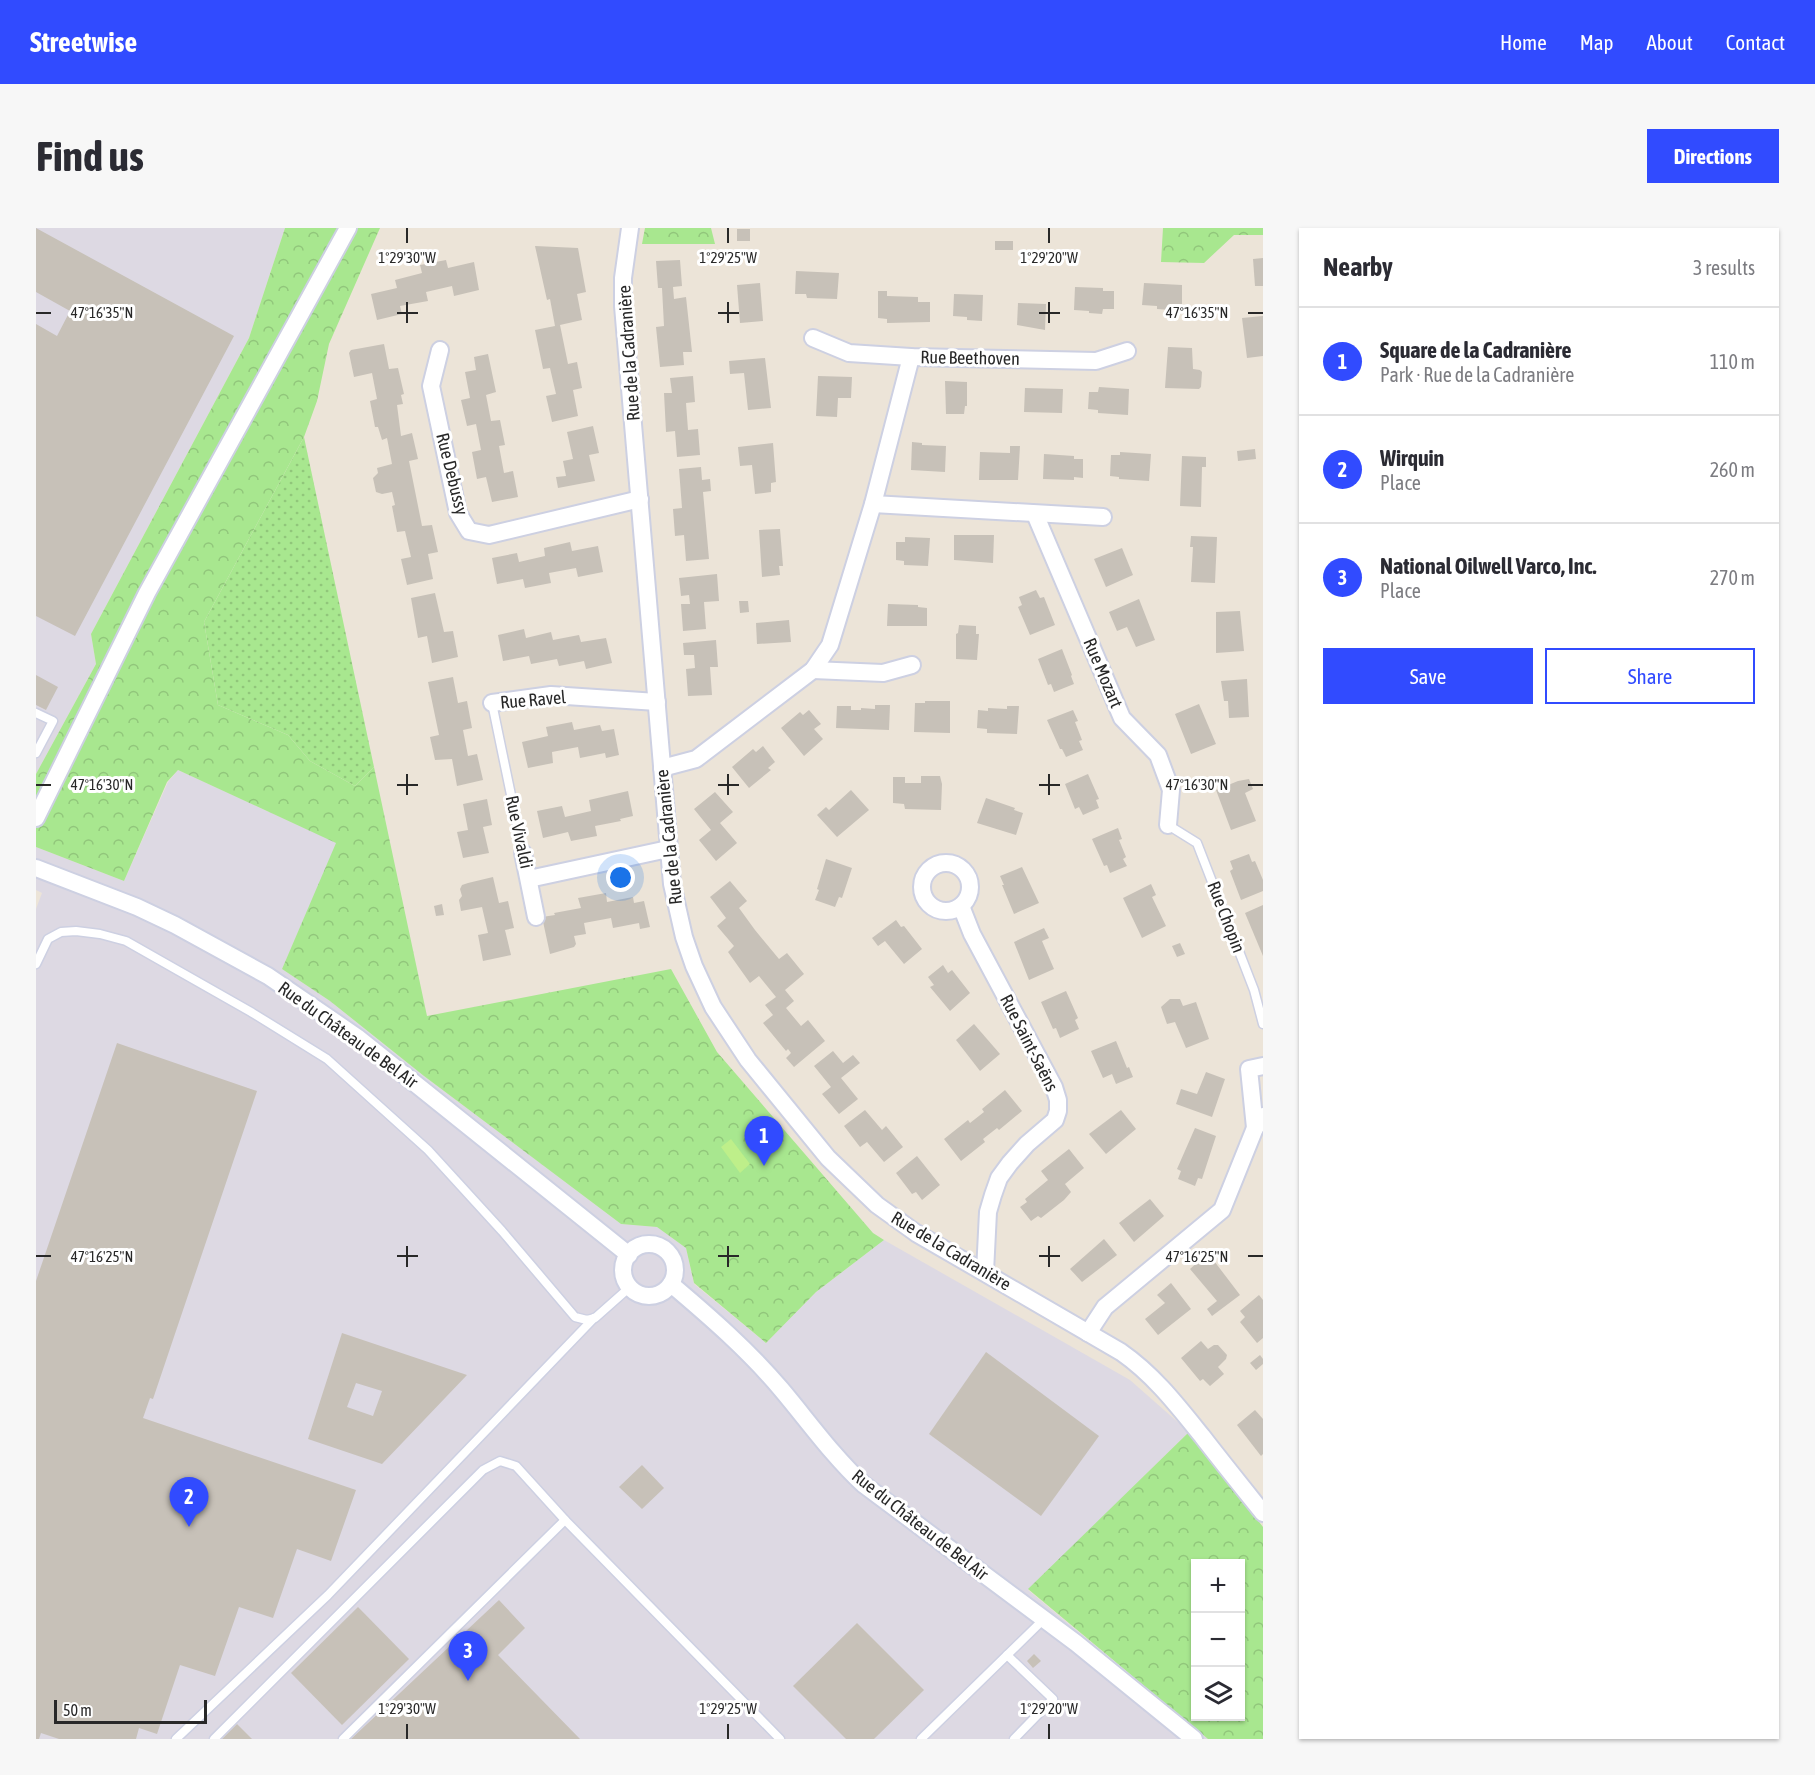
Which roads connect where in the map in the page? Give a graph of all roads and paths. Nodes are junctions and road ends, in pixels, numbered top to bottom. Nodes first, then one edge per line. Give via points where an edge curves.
1 (348, 228) edge
2 (630, 228) edge
3 (813, 338) dead end
4 (440, 350) dead end
5 (1127, 351) dead end
6 (911, 357) junction
7 (640, 499) junction
8 (873, 504) junction
9 (1035, 514) junction
10 (1103, 517) dead end
11 (912, 665) dead end
12 (813, 670) junction
13 (657, 702) junction
14 (492, 703) joint
15 (36, 713) edge
16 (36, 753) edge
17 (662, 768) junction
18 (509, 786) joint
19 (36, 818) edge
20 (1168, 825) joint
21 (668, 849) junction
22 (523, 853) joint
23 (36, 868) edge
24 (530, 879) junction
25 (961, 906) dead end
26 (536, 917) dead end
27 (36, 964) edge
28 (1263, 1024) edge
29 (1263, 1066) edge
30 (1259, 1122) edge
31 (629, 1255) junction
32 (985, 1272) junction
33 (671, 1284) junction
34 (630, 1287) junction
35 (595, 1318) junction
36 (1088, 1333) junction
37 (1263, 1513) edge
38 (565, 1520) junction
39 (1044, 1619) junction
40 (1007, 1655) junction
41 (176, 1739) edge
42 (214, 1739) edge
43 (343, 1739) edge
44 (780, 1739) edge
45 (921, 1739) edge
46 (1014, 1739) edge
47 (1194, 1739) edge

1 - 19 street via 147,593
2 - 7 street, Rue de la Cadranière via 623,306
3 - 6 street, Rue Beethoven via 849,353
4 - 7 street, Rue Debussy via 431,386 458,513 469,531 489,535
5 - 6 street, Rue Beethoven via 1096,362
6 - 8 street
7 - 13 street, Rue de la Cadranière
8 - 9 street
8 - 12 street via 830,645
9 - 10 street
9 - 20 street, Rue Mozart via 1122,718 1158,755 1171,790
11 - 12 street via 883,673
12 - 17 street via 696,759
13 - 14 street, Rue Ravel via 551,695
13 - 17 street, Rue de la Cadranière
14 - 18 lane, Rue Ravel
15 - 16 lane via 53,722
17 - 21 street, Rue de la Cadranière
18 - 22 lane, Rue Vivaldi
20 - 28 lane, Rue Chopin via 1197,843
21 - 24 street, Rue Vivaldi
21 - 32 street, Rue de la Cadranière via 677,912 694,966 713,1007 748,1060 828,1158 877,1205 916,1233
22 - 24 street, Rue Vivaldi
23 - 31 street, Rue du Château de Bel Air via 175,924 268,976 357,1037
24 - 26 street, Rue Vivaldi
25 - 32 street, Rue Saint-Saëns via 1058,1100 1055,1120 1027,1144 999,1178 988,1212
27 - 35 lane via 48,939 61,932 100,934 126,942 327,1059 428,1150 575,1317
29 - 30 street via 1249,1069
30 - 36 street via 1222,1210 1105,1307
31 - 33 street via 645,1244 664,1249 675,1265
31 - 34 street via 624,1267
32 - 36 street, Rue de la Cadranière
33 - 34 street via 654,1295 641,1294
33 - 39 street, Rue du Château de Bel Air via 732,1336 863,1484
34 - 35 lane
35 - 41 lane via 328,1594
36 - 37 street, Rue de la Cadranière via 1121,1352 1153,1378
38 - 42 lane via 516,1466 500,1461 483,1470
38 - 43 lane
38 - 44 lane
39 - 40 lane
39 - 47 street, Rue du Château de Bel Air
40 - 45 lane
40 - 46 lane via 1053,1700

